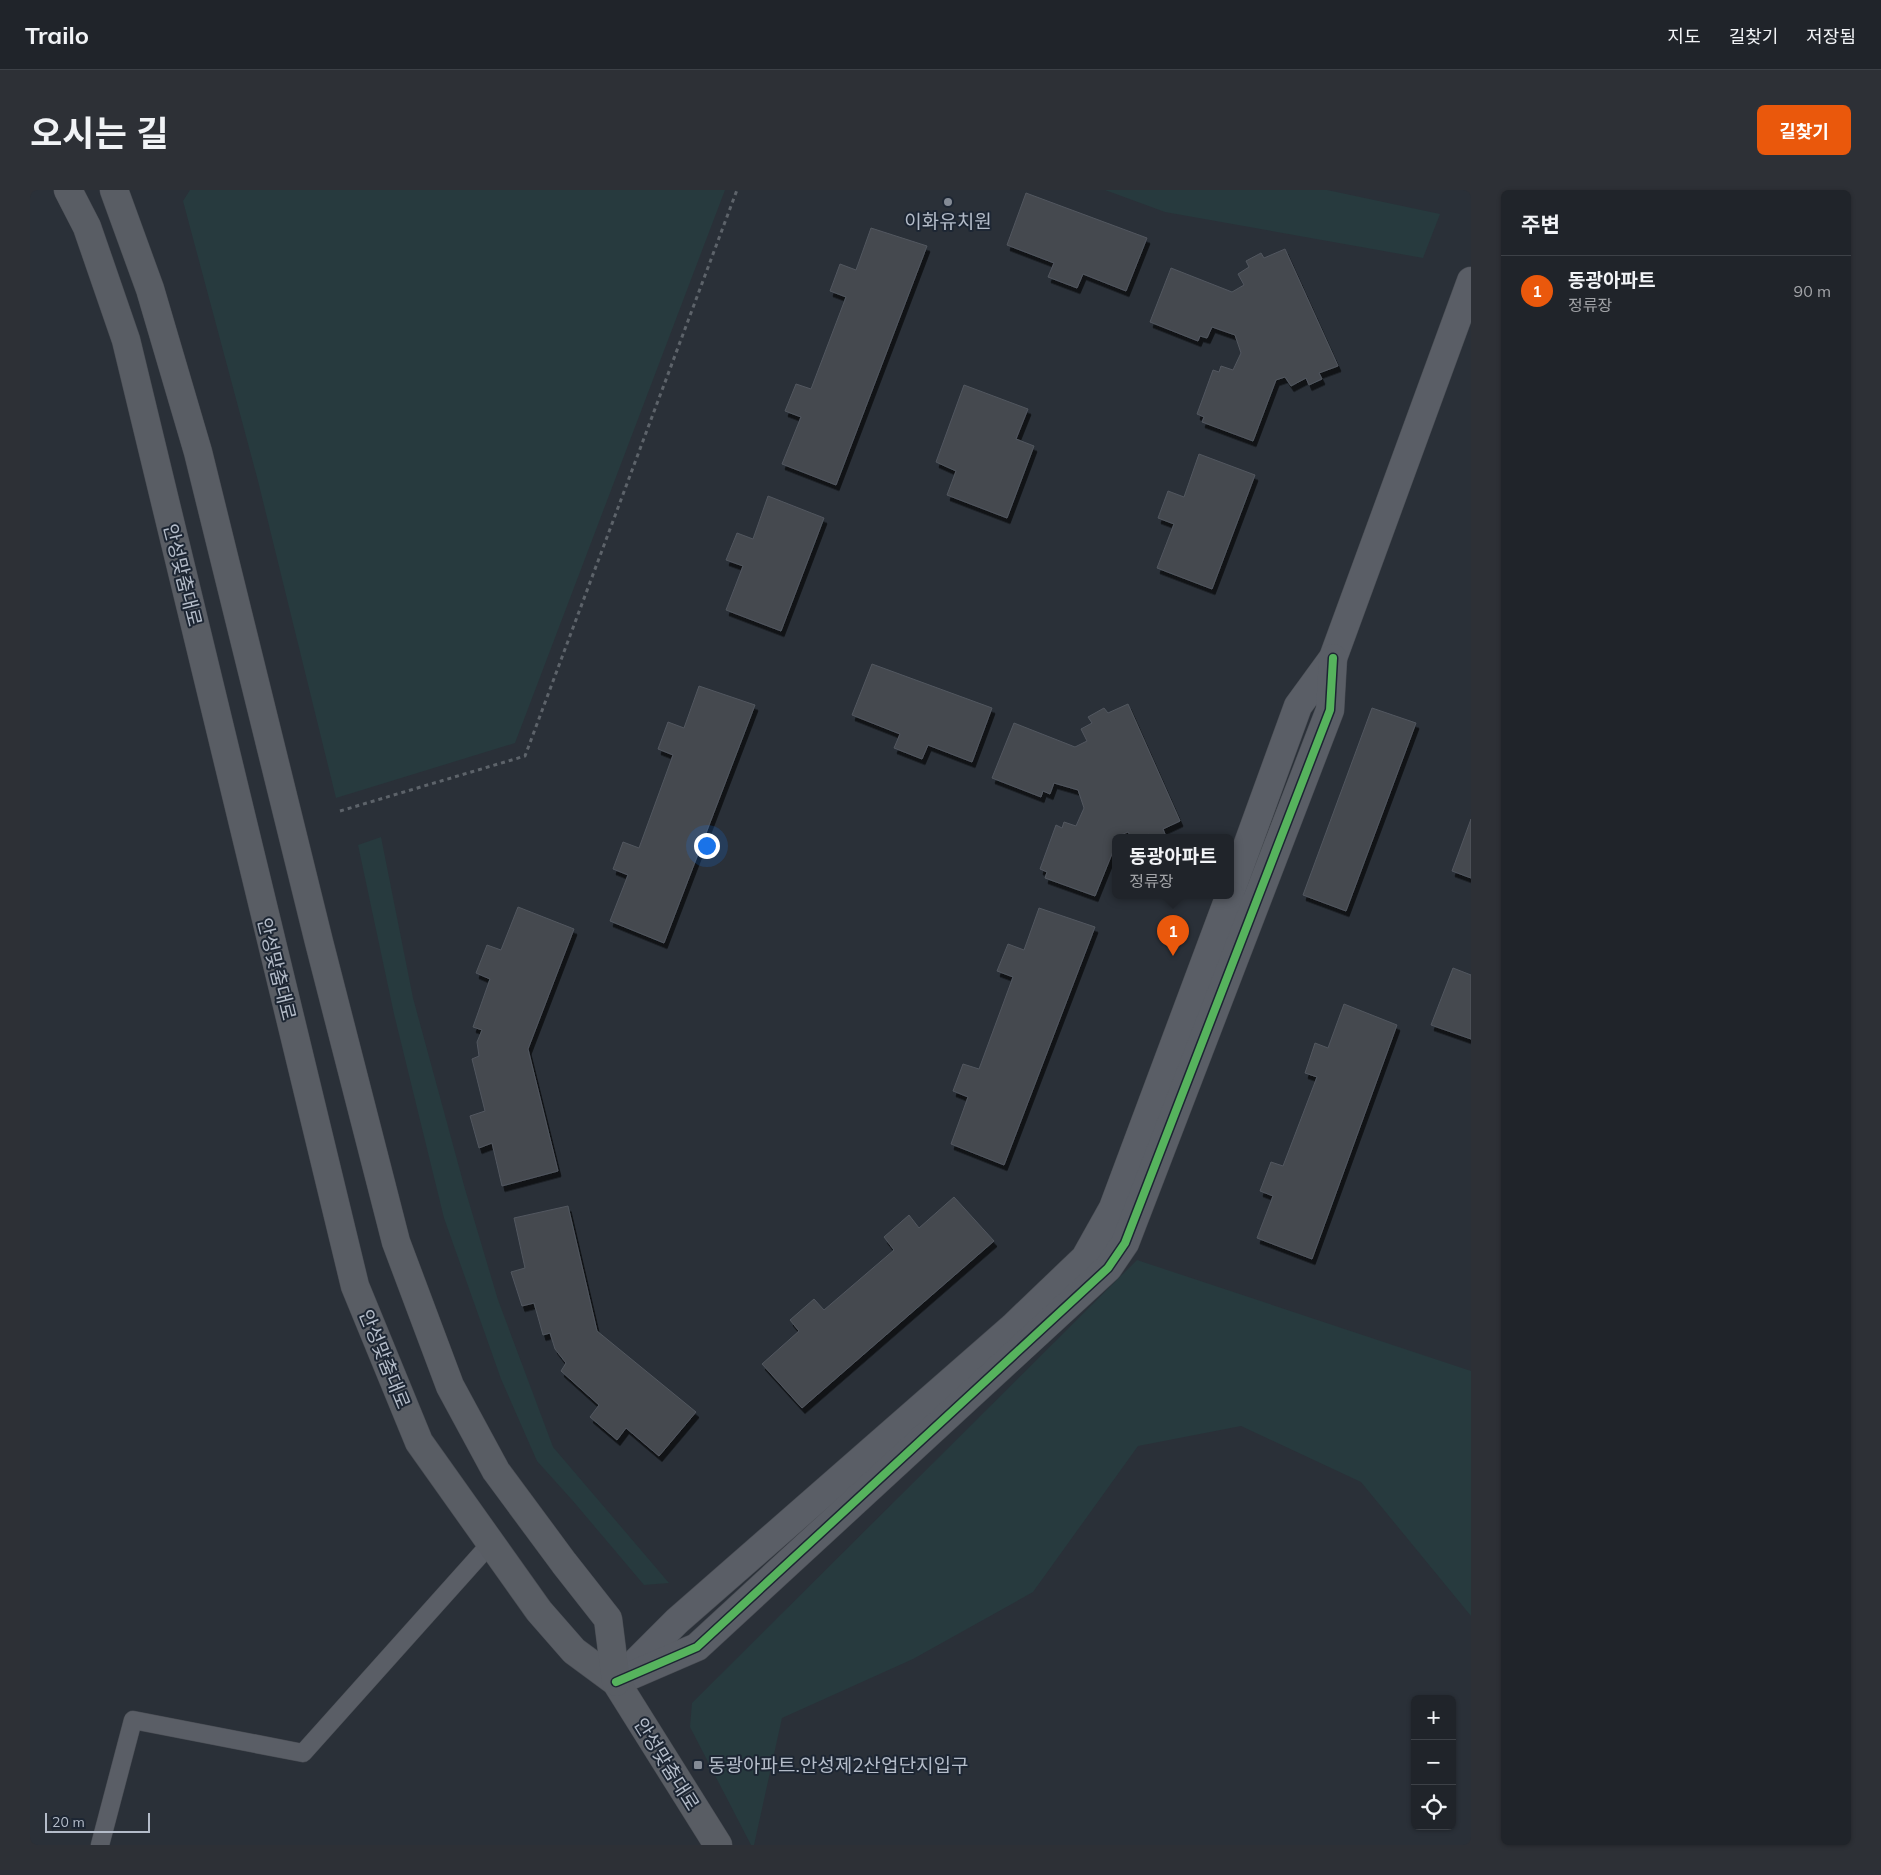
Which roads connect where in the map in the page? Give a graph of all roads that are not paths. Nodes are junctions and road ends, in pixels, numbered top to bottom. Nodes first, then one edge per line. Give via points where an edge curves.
1 (68, 190) edge
2 (114, 190) edge
3 (1471, 282) edge
4 (1333, 658) junction
5 (1234, 883) edge
6 (1228, 899) edge
7 (491, 1543) junction
8 (616, 1682) junction
9 (100, 1845) edge
10 (718, 1845) edge

1 - 7 main road, 안성맞춤대로 via 87,227 126,340 355,1286 419,1442
2 - 8 main road, 안성맞춤대로 via 150,289 198,452 396,1242 450,1386 496,1471 608,1619
3 - 4 street
4 - 5 street via 1298,706
4 - 8 street via 1330,710 1138,1211 1121,1249 1108,1268 697,1647
6 - 8 street via 1113,1208 1085,1258 1012,1327 677,1621
7 - 8 main road, 안성맞춤대로 via 539,1611 574,1652
7 - 9 lane via 303,1753 133,1720
8 - 10 main road, 안성맞춤대로

